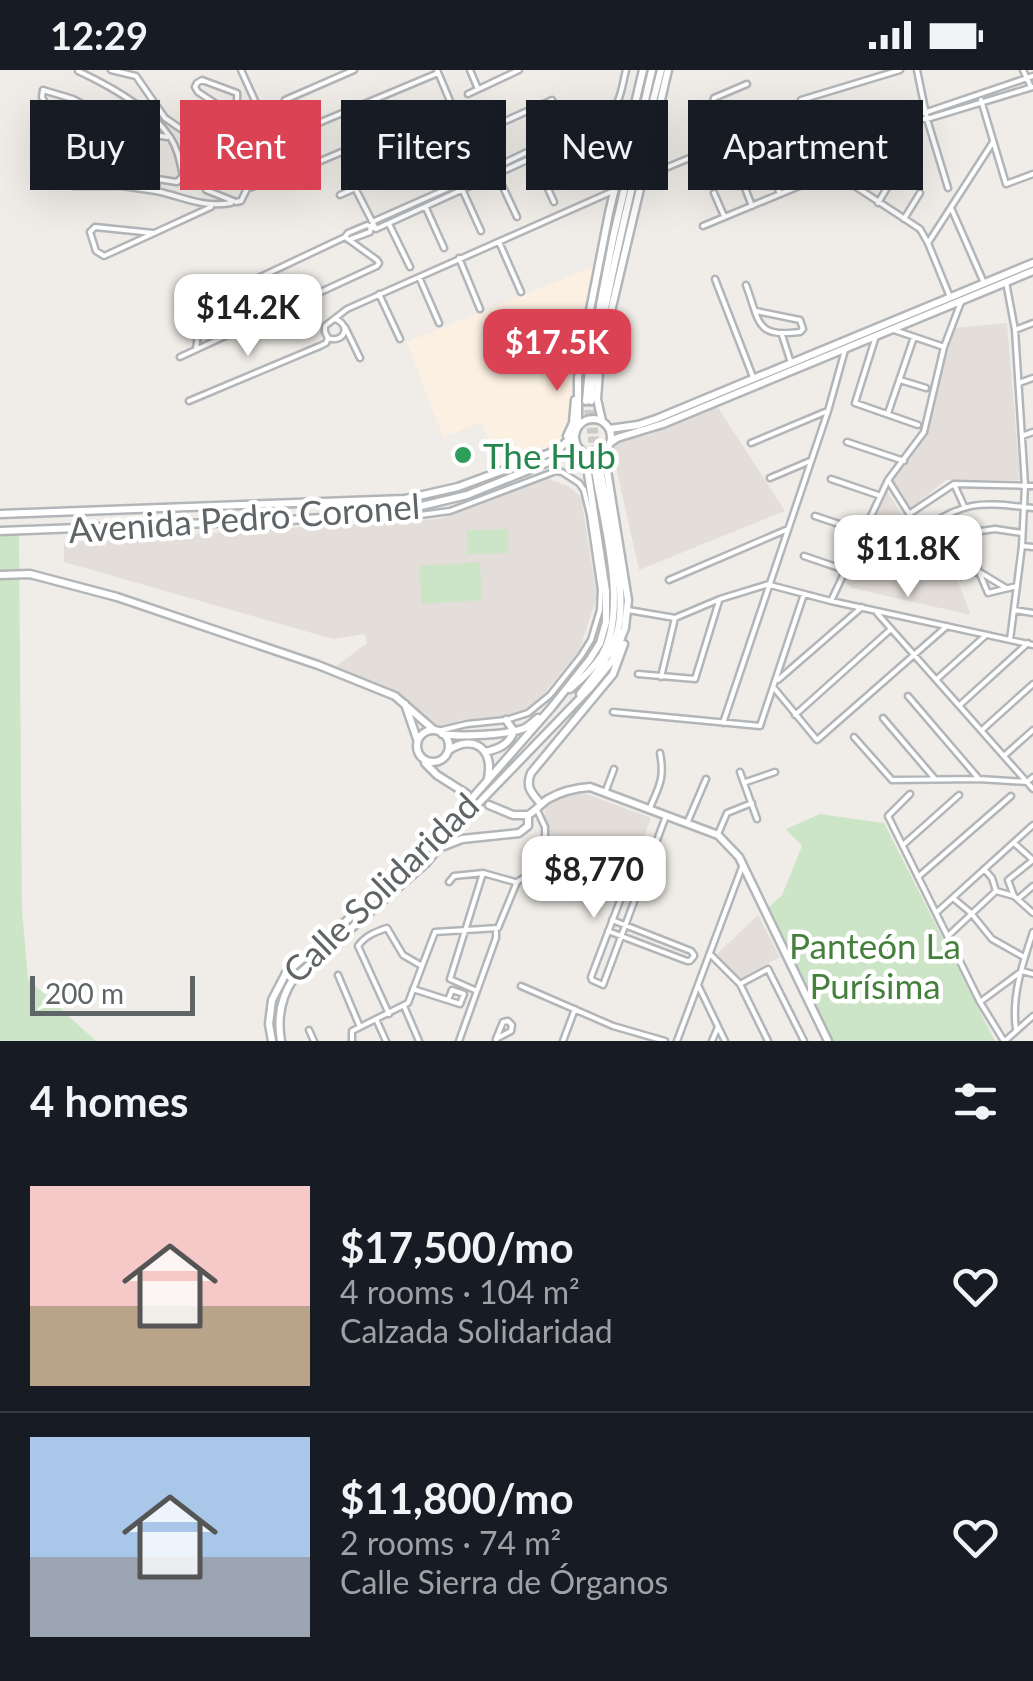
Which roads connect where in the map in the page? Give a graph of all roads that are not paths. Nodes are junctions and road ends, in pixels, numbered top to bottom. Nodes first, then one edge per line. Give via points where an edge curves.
1 (76, 70) edge
2 (111, 70) edge
3 (240, 70) edge
4 (354, 70) edge
5 (470, 70) edge
6 (519, 70) edge
7 (626, 70) edge
8 (643, 70) edge
9 (652, 70) edge
10 (664, 70) edge
11 (900, 70) edge
12 (917, 70) edge
13 (1023, 70) edge
14 (437, 71) edge
15 (136, 73) edge
16 (1030, 78) edge
17 (748, 84) dead end
18 (1032, 87) edge
19 (478, 89) junction
20 (468, 94) dead end
21 (979, 95) junction
22 (127, 100) edge
23 (254, 100) edge
24 (285, 100) dead end
25 (618, 100) edge
26 (638, 100) edge
27 (643, 100) edge
28 (655, 100) edge
29 (658, 100) edge
30 (714, 100) edge
31 (800, 100) dead end
32 (982, 102) junction
33 (90, 107) joint
34 (232, 115) joint
35 (926, 116) junction
36 (165, 118) junction
37 (923, 118) edge
38 (321, 122) edge
39 (160, 126) joint
40 (180, 128) edge
41 (160, 136) edge
42 (170, 138) junction
43 (994, 141) junction
44 (321, 161) edge
45 (1033, 174) edge
46 (160, 179) edge
47 (948, 188) dead end
48 (149, 190) edge
49 (206, 190) edge
50 (246, 190) edge
51 (351, 190) edge
52 (357, 190) edge
53 (445, 190) edge
54 (504, 190) edge
55 (549, 190) edge
56 (613, 190) edge
57 (615, 190) edge
58 (621, 190) edge
59 (632, 190) edge
60 (639, 190) edge
61 (746, 190) edge
62 (778, 190) edge
63 (790, 190) edge
64 (860, 190) edge
65 (885, 190) edge
66 (156, 191) joint
67 (462, 191) joint
68 (714, 193) dead end
69 (216, 194) junction
70 (780, 194) junction
71 (920, 194) dead end
72 (340, 195) dead end
73 (236, 202) junction
74 (554, 202) dead end
75 (592, 202) junction
76 (878, 202) junction
77 (752, 206) junction
78 (212, 207) junction
79 (426, 208) junction
80 (951, 208) junction
81 (609, 213) junction
82 (724, 217) junction
83 (517, 218) dead end
84 (904, 219) junction
85 (389, 224) junction
86 (373, 226) junction
87 (704, 226) dead end
88 (481, 232) dead end
89 (153, 234) junction
90 (345, 238) junction
91 (612, 238) junction
92 (498, 241) junction
93 (928, 243) junction
94 (444, 248) dead end
95 (604, 248) junction
96 (458, 258) junction
97 (1033, 264) edge
98 (410, 268) dead end
99 (1033, 271) edge
100 (418, 276) junction
101 (715, 279) dead end
102 (205, 282) dead end
103 (1006, 282) junction
104 (984, 283) junction
105 (746, 286) dead end
106 (522, 292) dead end
107 (379, 294) junction
108 (950, 297) junction
109 (592, 301) junction
110 (961, 302) junction
111 (202, 304) junction
112 (480, 309) dead end
113 (756, 311) junction
114 (335, 319) junction
115 (440, 323) dead end
116 (1033, 323) edge
117 (345, 327) junction
118 (889, 327) junction
119 (1015, 330) junction
120 (782, 335) junction
121 (876, 336) junction
122 (914, 337) junction
123 (328, 338) junction
124 (400, 339) dead end
125 (944, 348) junction
126 (196, 350) junction
127 (845, 350) junction
128 (180, 357) dead end
129 (360, 358) dead end
130 (791, 364) junction
131 (1033, 378) edge
132 (900, 380) junction
133 (755, 382) junction
134 (1019, 383) junction
135 (926, 388) dead end
136 (189, 402) dead end
137 (588, 402) junction
138 (828, 411) junction
139 (888, 415) junction
140 (602, 421) junction
141 (918, 425) dead end
142 (577, 429) junction
143 (609, 429) junction
144 (1033, 432) edge
145 (1022, 436) junction
146 (846, 442) dead end
147 (610, 443) junction
148 (751, 443) dead end
149 (604, 452) junction
150 (583, 453) junction
151 (810, 461) junction
152 (904, 461) junction
153 (502, 471) junction
154 (601, 471) junction
155 (488, 476) junction
156 (588, 478) junction
157 (770, 478) dead end
158 (831, 479) dead end
159 (888, 480) junction
160 (954, 484) junction
161 (1025, 485) junction
162 (1033, 486) edge
163 (467, 495) junction
164 (880, 496) junction
165 (364, 502) junction
166 (964, 506) junction
167 (1024, 507) junction
168 (1033, 508) edge
169 (0, 514) edge
170 (910, 514) junction
171 (366, 515) junction
172 (815, 516) dead end
173 (788, 529) junction
174 (0, 530) edge
175 (1033, 530) edge
176 (920, 531) junction
177 (1022, 531) junction
178 (863, 532) junction
179 (1022, 546) junction
180 (1033, 547) edge
181 (971, 554) dead end
182 (804, 556) dead end
183 (933, 557) junction
184 (845, 570) junction
185 (978, 571) junction
186 (0, 576) edge
187 (668, 580) dead end
188 (769, 584) junction
189 (1016, 586) junction
190 (1006, 588) junction
191 (804, 594) junction
192 (720, 599) junction
193 (831, 601) junction
194 (862, 607) junction
195 (628, 610) junction
196 (874, 610) junction
197 (1014, 610) junction
198 (1033, 614) edge
199 (675, 618) junction
200 (947, 626) junction
201 (625, 628) junction
202 (891, 629) junction
203 (987, 634) junction
204 (1010, 640) junction
205 (1030, 644) edge
206 (915, 654) junction
207 (638, 674) dead end
208 (661, 676) junction
209 (936, 679) junction
210 (1033, 684) edge
211 (774, 686) junction
212 (908, 696) dead end
213 (558, 700) junction
214 (405, 703) junction
215 (960, 705) junction
216 (551, 708) junction
217 (567, 710) junction
218 (613, 712) dead end
219 (795, 715) junction
220 (882, 718) dead end
221 (506, 720) junction
222 (724, 723) junction
223 (982, 730) junction
224 (1033, 730) edge
225 (514, 731) junction
226 (438, 732) junction
227 (854, 737) dead end
228 (418, 742) junction
229 (484, 752) junction
230 (660, 753) dead end
231 (1004, 755) junction
232 (447, 756) junction
233 (422, 758) junction
234 (614, 770) dead end
235 (740, 772) dead end
236 (775, 772) dead end
237 (1033, 777) edge
238 (706, 779) dead end
239 (935, 779) junction
240 (979, 780) junction
241 (744, 782) junction
242 (1027, 782) junction
243 (486, 783) junction
244 (1033, 789) edge
245 (605, 793) junction
246 (467, 794) dead end
247 (910, 794) dead end
248 (959, 795) dead end
249 (1012, 796) dead end
250 (536, 801) junction
251 (752, 803) junction
252 (489, 805) dead end
253 (648, 810) junction
254 (528, 815) junction
255 (666, 816) junction
256 (757, 818) dead end
257 (686, 824) junction
258 (1033, 825) edge
259 (718, 835) junction
260 (1013, 842) junction
261 (902, 845) junction
262 (442, 847) junction
263 (1033, 860) edge
264 (743, 864) junction
265 (984, 869) junction
266 (483, 873) junction
267 (918, 877) junction
268 (642, 879) junction
269 (448, 882) dead end
270 (517, 882) junction
271 (1033, 886) edge
272 (996, 891) junction
273 (1016, 897) junction
274 (953, 898) junction
275 (936, 913) junction
276 (971, 913) junction
277 (1033, 913) edge
278 (612, 920) junction
279 (625, 925) junction
280 (496, 930) junction
281 (466, 931) junction
282 (608, 931) junction
283 (1033, 932) edge
284 (621, 936) junction
285 (948, 936) junction
286 (710, 954) junction
287 (1024, 958) junction
288 (422, 966) junction
289 (1022, 971) junction
290 (1033, 974) edge
291 (338, 975) dead end
292 (740, 984) junction
293 (698, 985) junction
294 (521, 986) dead end
295 (413, 989) junction
296 (477, 991) junction
297 (448, 1000) junction
298 (980, 1002) junction
299 (404, 1006) junction
300 (575, 1008) junction
301 (389, 1014) junction
302 (1033, 1016) edge
303 (376, 1020) junction
304 (360, 1027) junction
305 (718, 1027) junction
306 (1016, 1029) junction
307 (309, 1030) dead end
308 (272, 1041) edge
309 (281, 1041) edge
310 (314, 1041) edge
311 (352, 1041) edge
312 (386, 1041) edge
313 (419, 1041) edge
314 (459, 1041) edge
315 (563, 1041) edge
316 (665, 1041) edge
317 (677, 1041) edge
318 (712, 1041) edge
319 (725, 1041) edge
320 (768, 1041) edge
321 (804, 1041) edge
322 (828, 1041) edge
323 (1004, 1041) edge

1 - 22 street
2 - 15 street
3 - 23 street
4 - 24 street
5 - 19 street
6 - 19 street
7 - 25 street
8 - 26 main road
9 - 27 main road
10 - 28 main road
10 - 29 main road
11 - 31 street
12 - 35 street
13 - 16 street
14 - 38 street
14 - 44 street via 448,106
15 - 36 street
16 - 18 street
16 - 21 street
17 - 30 street
18 - 32 street
19 - 20 street
21 - 32 street
21 - 35 street
32 - 35 street
32 - 43 street
33 - 33 street via 70,137 62,136 43,90
34 - 34 street via 237,93 196,82 198,92
35 - 37 street
35 - 47 street
36 - 39 street
36 - 40 street
39 - 42 street
41 - 42 street
42 - 46 street via 182,176
43 - 45 street via 1006,184
43 - 80 street
48 - 66 street
49 - 69 street
50 - 73 street
51 - 72 street
52 - 86 street
53 - 86 street
54 - 83 street
55 - 74 street
56 - 75 street
57 - 81 main road
58 - 91 main road
59 - 137 main road
60 - 137 main road
61 - 77 street
62 - 70 street
63 - 70 street
64 - 76 street
65 - 76 street
66 - 78 street
67 - 79 street
67 - 88 street
68 - 82 street
69 - 73 street
69 - 78 street
70 - 77 street
71 - 84 street
73 - 78 street
75 - 81 street
75 - 92 street
76 - 84 street
77 - 82 street
78 - 89 street
79 - 85 street
79 - 94 street
80 - 93 street
80 - 104 street
81 - 95 main road
82 - 87 street
84 - 93 street
85 - 86 street
85 - 98 street
86 - 90 street
89 - 89 street via 104,256 90,232 96,227
90 - 111 street
90 - 126 street via 379,263
91 - 95 main road
91 - 137 main road
92 - 96 street
92 - 106 street
93 - 108 street
95 - 109 main road
96 - 100 street
96 - 112 street
97 - 104 main road
99 - 103 main road
100 - 107 street
100 - 115 street
101 - 133 street
102 - 111 street
103 - 110 main road
103 - 119 street
104 - 108 main road
105 - 113 street
107 - 114 street
107 - 124 street
108 - 118 main road
109 - 137 main road via 579,368
109 - 153 main road via 577,360 570,432 554,448
110 - 118 main road
110 - 125 street
111 - 126 street
113 - 120 street via 763,329
113 - 120 street via 803,324 800,332
114 - 117 street
114 - 123 street via 325,326
116 - 119 street
117 - 123 street via 341,339
117 - 129 street
118 - 121 main road
118 - 122 street
118 - 130 main road
119 - 134 street
120 - 130 street
121 - 127 main road
121 - 139 street via 855,404
122 - 125 street
122 - 132 street
123 - 136 street
125 - 152 street via 926,426
126 - 128 street
127 - 133 main road
127 - 138 street
130 - 133 main road
131 - 134 street
132 - 135 street
132 - 139 street
133 - 143 main road
133 - 147 main road
134 - 145 street
137 - 140 main road
137 - 142 main road
138 - 148 street
138 - 151 street
139 - 141 street
140 - 142 main road
140 - 143 main road
142 - 150 main road
142 - 153 main road, Avenida Pedro Coronel via 556,450
143 - 147 main road
144 - 145 street
145 - 161 street
146 - 152 street
147 - 149 main road
149 - 150 main road
149 - 154 main road
150 - 156 main road
150 - 163 main road, Avenida Pedro Coronel
151 - 157 street
151 - 173 street
152 - 159 street
153 - 155 main road, Avenida Pedro Coronel
154 - 156 main road via 604,466 595,464
154 - 195 main road
154 - 213 main road via 612,627 588,674
154 - 217 main road via 620,620 603,664
155 - 163 main road via 464,488
155 - 165 main road, Avenida Pedro Coronel via 437,493
156 - 213 main road via 606,622 600,643
158 - 164 street
159 - 164 street
159 - 170 street
160 - 161 street
160 - 166 street
160 - 170 street
161 - 162 street
161 - 167 street
163 - 171 main road, Avenida Pedro Coronel
164 - 178 street
165 - 169 main road, Avenida Pedro Coronel
165 - 171 street
166 - 167 street
166 - 176 street
167 - 168 street
167 - 177 street
170 - 176 street
171 - 174 main road, Avenida Pedro Coronel
171 - 221 street via 390,519 450,511 556,470 584,490 600,574 596,627 550,695
172 - 178 street
173 - 187 street
173 - 188 street
175 - 177 street
176 - 183 street
177 - 179 street
177 - 183 street via 960,534
178 - 184 street
179 - 180 street
179 - 189 street
181 - 185 street
182 - 184 street
183 - 185 street via 962,576
184 - 193 street
185 - 190 street
185 - 190 street via 988,593
186 - 214 main road via 30,574 145,605
188 - 191 street
188 - 192 street
188 - 222 street
189 - 190 street
189 - 197 street
191 - 193 street
191 - 211 street
192 - 199 street
192 - 208 street via 697,676
193 - 194 street
194 - 196 street
194 - 211 street
195 - 199 street
195 - 201 main road
196 - 200 street
196 - 202 street
197 - 198 street
197 - 204 street
199 - 208 street
200 - 203 street
200 - 206 street
201 - 217 main road via 606,669
201 - 250 main road via 613,674 531,772
202 - 206 street
202 - 219 street
203 - 204 street
203 - 209 street
204 - 205 street
205 - 215 street
206 - 209 street
206 - 219 street via 817,740
207 - 208 street
209 - 215 street
210 - 223 street
211 - 219 street
211 - 222 street via 760,726
212 - 240 street
213 - 216 main road, Calle Solidaridad
214 - 226 main road
214 - 228 main road
215 - 223 street
216 - 225 main road
216 - 243 main road, Calle Solidaridad
217 - 262 main road, Calle Solidaridad
218 - 222 street
220 - 239 street
221 - 225 main road
221 - 226 street
223 - 231 street
224 - 231 street
225 - 226 main road
225 - 229 main road via 502,746
226 - 228 main road via 426,732
226 - 232 main road via 448,742
227 - 239 street via 889,779
228 - 233 main road
229 - 232 main road via 469,743
229 - 243 main road via 490,766
230 - 253 street via 664,770
231 - 242 street
232 - 233 main road
233 - 246 main road
234 - 245 street
235 - 241 street
236 - 241 street
237 - 242 street
238 - 257 street
239 - 240 street
240 - 242 street
241 - 251 street
242 - 244 street
243 - 308 main road, Calle Solidaridad via 402,872 286,972 272,1000
245 - 250 main road via 572,788
245 - 253 main road
247 - 261 street via 888,816
248 - 261 street
249 - 267 street
250 - 254 main road
250 - 270 street via 545,836 540,858
251 - 256 street
251 - 259 street via 726,812
252 - 254 main road
253 - 255 main road
254 - 262 main road via 528,826 518,833
255 - 257 main road
255 - 268 street
257 - 259 main road
258 - 260 street
259 - 264 main road
260 - 263 street
260 - 265 street
261 - 267 street
262 - 309 main road, Calle Solidaridad via 294,978 282,1002
263 - 273 street via 1008,880
264 - 286 street
264 - 322 main road
265 - 272 street
265 - 274 street
266 - 269 street
266 - 270 street
266 - 281 street
267 - 275 street
268 - 278 street via 629,877
268 - 279 street
270 - 280 street
271 - 273 street
272 - 273 street
272 - 276 street
273 - 277 street
274 - 275 street
274 - 276 street
275 - 285 street
276 - 285 street
276 - 287 street via 992,940
278 - 279 street
278 - 282 street
279 - 284 street
279 - 284 street via 694,956 687,961
280 - 281 street
280 - 296 street
281 - 288 street via 434,932
281 - 296 street via 450,979
282 - 284 street
282 - 284 street via 592,980 603,984
283 - 287 street
285 - 298 street
286 - 292 street
286 - 293 street
287 - 289 street
288 - 295 street
288 - 301 street via 403,955 387,928 358,946
289 - 290 street
289 - 298 street
289 - 306 street
291 - 304 street
292 - 320 street
292 - 321 street via 768,969
293 - 305 street
293 - 317 street
294 - 300 street
295 - 297 street
295 - 299 street
296 - 314 street
297 - 297 street via 460,1004 464,993 452,990
298 - 323 street
299 - 301 street
299 - 313 street
300 - 315 street
300 - 316 street
301 - 303 street
302 - 306 street
303 - 304 street
303 - 312 street
304 - 311 street
305 - 318 street
305 - 319 street
306 - 323 street
307 - 310 street

